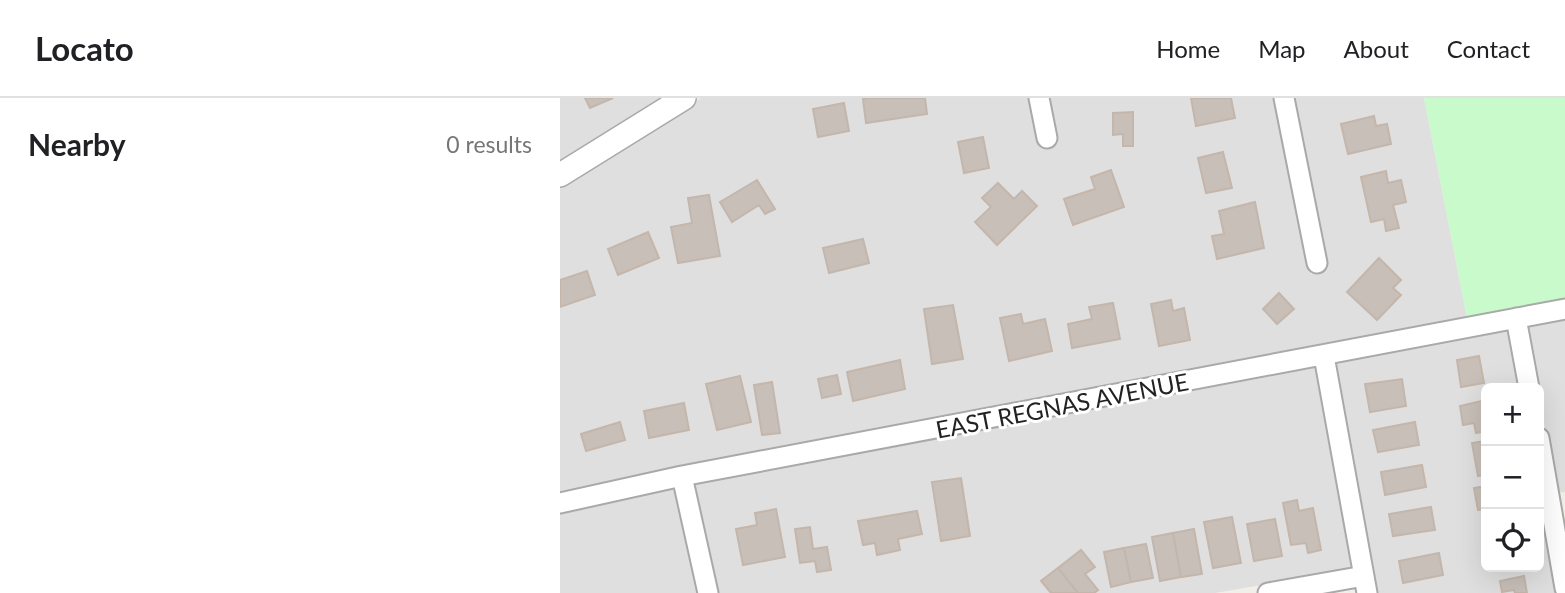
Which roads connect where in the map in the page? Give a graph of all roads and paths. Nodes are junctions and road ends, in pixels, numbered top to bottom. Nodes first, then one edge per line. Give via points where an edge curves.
1 (684, 98) edge
2 (1039, 98) edge
3 (1284, 98) edge
4 (1047, 138) dead end
5 (560, 175) edge
6 (1317, 263) dead end
7 (1565, 309) edge
8 (1516, 318) junction
9 (1324, 356) junction
10 (1528, 383) edge
11 (1541, 446) edge
12 (682, 477) junction
13 (560, 503) edge
14 (1558, 503) edge
15 (1366, 585) edge
16 (1565, 589) edge
17 (708, 593) edge
18 (1268, 593) edge

1 - 5 street
2 - 4 street
3 - 6 street
7 - 8 street, EAST REGNAS AVENUE
8 - 9 street, EAST REGNAS AVENUE
8 - 10 street
9 - 12 street, EAST REGNAS AVENUE
9 - 15 street
11 - 14 street
12 - 13 street, EAST REGNAS AVENUE
12 - 17 street
14 - 16 street
15 - 18 street

